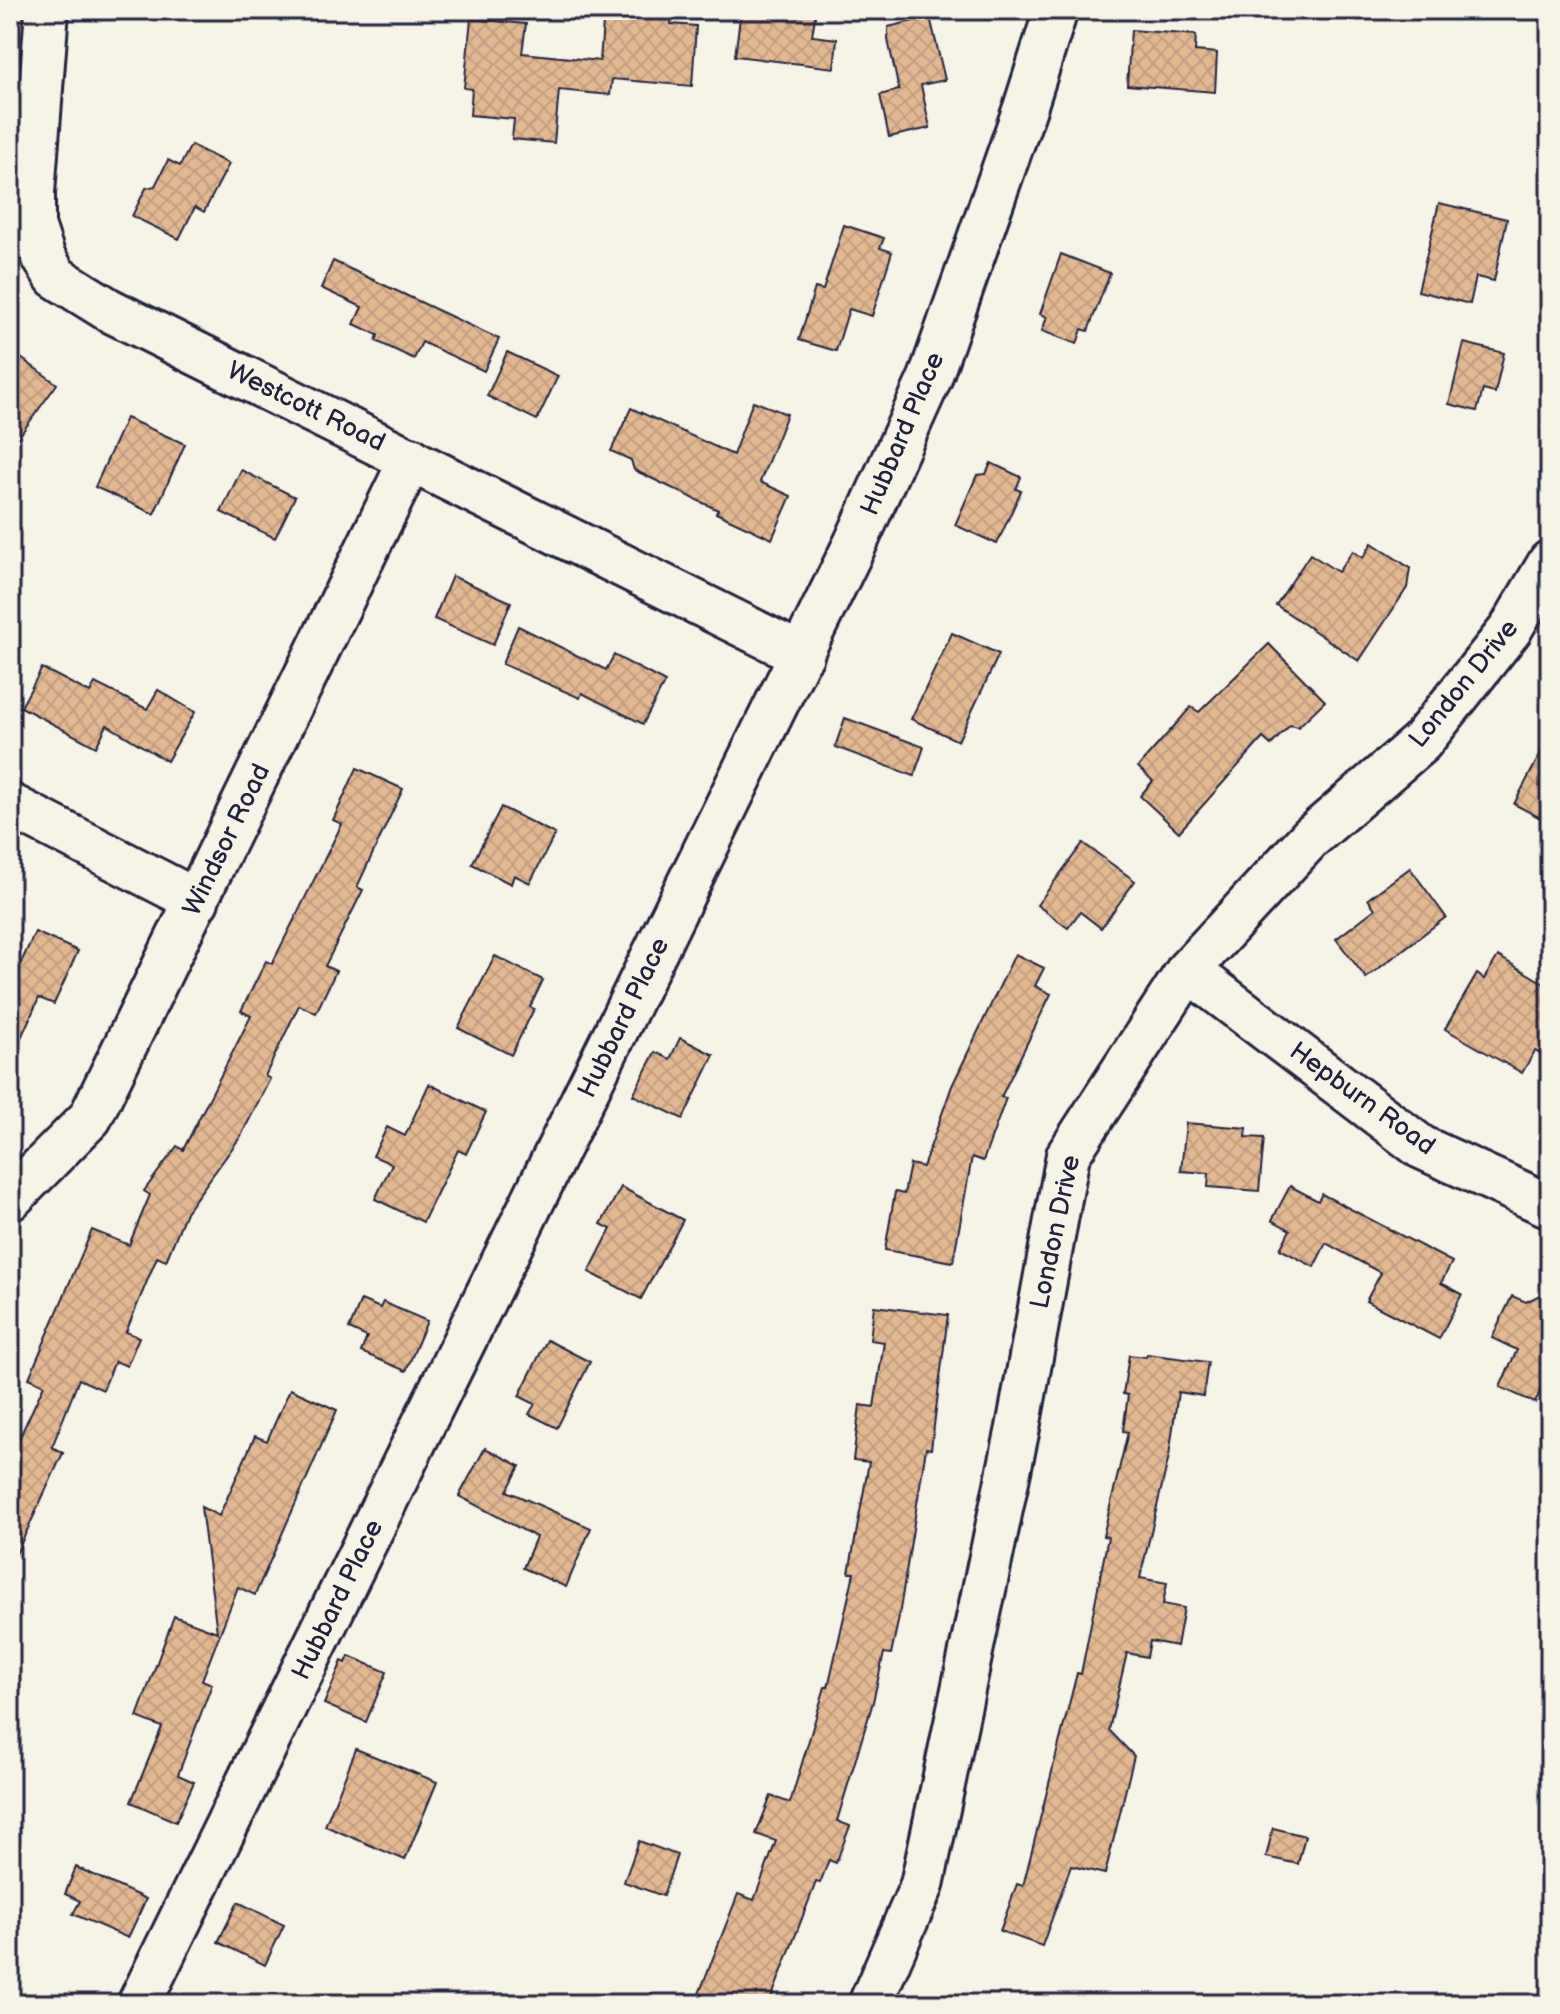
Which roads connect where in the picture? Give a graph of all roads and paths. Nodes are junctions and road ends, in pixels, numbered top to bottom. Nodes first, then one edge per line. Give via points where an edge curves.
1 (47, 10) edge
2 (1056, 10) edge
3 (411, 459) junction
4 (1550, 562) edge
5 (802, 655) junction
6 (10, 805) edge
7 (197, 901) junction
8 (1188, 970) junction
9 (10, 1199) edge
10 (1550, 1206) edge
11 (139, 2004) edge
12 (870, 2004) edge

1 - 3 street, Westcott Road via 33,225 56,277 109,310
2 - 5 street, Hubbard Place via 930,378
3 - 5 street, Westcott Road
3 - 7 street, Windsor Road
4 - 8 street, London Drive via 1510,630 1421,742 1311,837
5 - 11 street, Hubbard Place
6 - 7 street
7 - 9 street, Windsor Road via 90,1118
8 - 10 street, Hepburn Road via 1421,1147
8 - 12 street, London Drive via 1068,1155 1018,1428 922,1885

